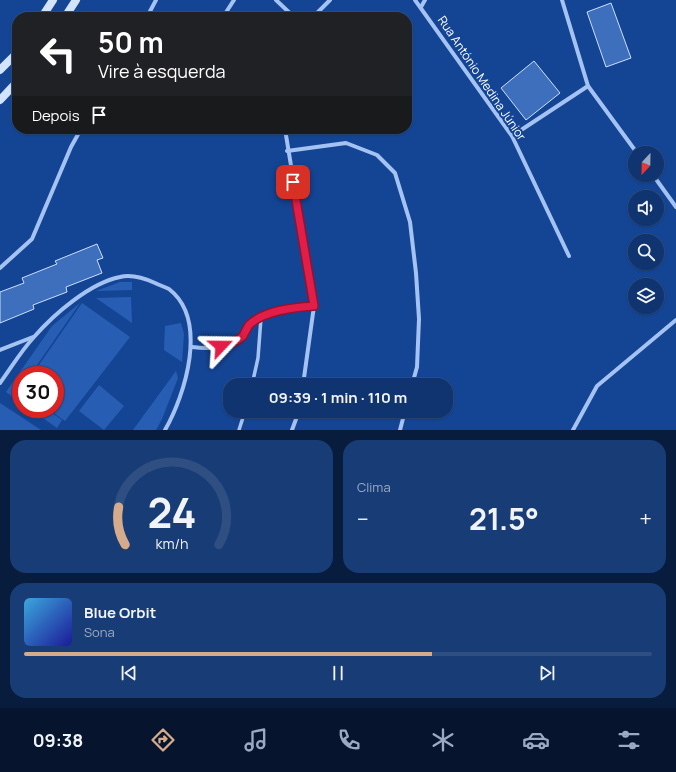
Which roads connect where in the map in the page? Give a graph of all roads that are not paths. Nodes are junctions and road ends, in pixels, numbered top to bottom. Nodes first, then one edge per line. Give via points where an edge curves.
1 (53, 0) edge
2 (76, 0) edge
3 (156, 0) edge
4 (234, 0) edge
5 (276, 0) edge
6 (330, 0) edge
7 (415, 0) edge
8 (425, 0) edge
9 (562, 0) edge
10 (421, 7) junction
11 (45, 12) edge
12 (69, 12) edge
13 (150, 12) edge
14 (226, 12) edge
15 (289, 12) edge
16 (318, 12) edge
17 (12, 58) edge
18 (0, 70) edge
19 (588, 86) junction
20 (12, 87) edge
21 (0, 100) edge
22 (78, 134) edge
23 (286, 134) edge
24 (512, 136) junction
25 (632, 146) edge
26 (288, 151) junction
27 (658, 182) edge
28 (676, 207) edge
29 (569, 256) dead end
30 (0, 268) edge
31 (314, 306) junction
32 (260, 318) junction
33 (676, 320) edge
34 (34, 337) junction
35 (192, 347) junction
36 (0, 350) edge
37 (254, 378) edge
38 (304, 378) edge
39 (414, 378) edge
40 (0, 383) edge
41 (243, 418) edge
42 (296, 418) edge
43 (403, 418) edge
44 (165, 430) edge
45 (239, 430) edge
46 (292, 430) edge
47 (400, 430) edge
48 (574, 430) edge

1 - 11 main road
2 - 12 main road
3 - 13 street
4 - 14 street
5 - 15 street
6 - 16 street
7 - 10 street, Rua António Medina Júnior
8 - 10 street
9 - 19 street
10 - 24 street, Rua António Medina Júnior
17 - 18 main road
19 - 24 street
19 - 25 street
20 - 21 main road
22 - 30 street via 70,147 32,239
23 - 26 street
24 - 29 street, Rua António Medina Júnior
26 - 31 street
26 - 39 street via 346,143 377,156 395,173 410,222 416,273 419,319 417,367
27 - 28 street
31 - 32 street via 289,308
31 - 38 street
32 - 35 street via 234,342 221,346
32 - 37 street via 258,358
33 - 48 street via 597,386
34 - 35 street via 71,302 105,282 121,276 139,276 169,289 183,307
34 - 36 street
34 - 40 street
35 - 44 street via 176,411
41 - 45 street
42 - 46 street
43 - 47 street

